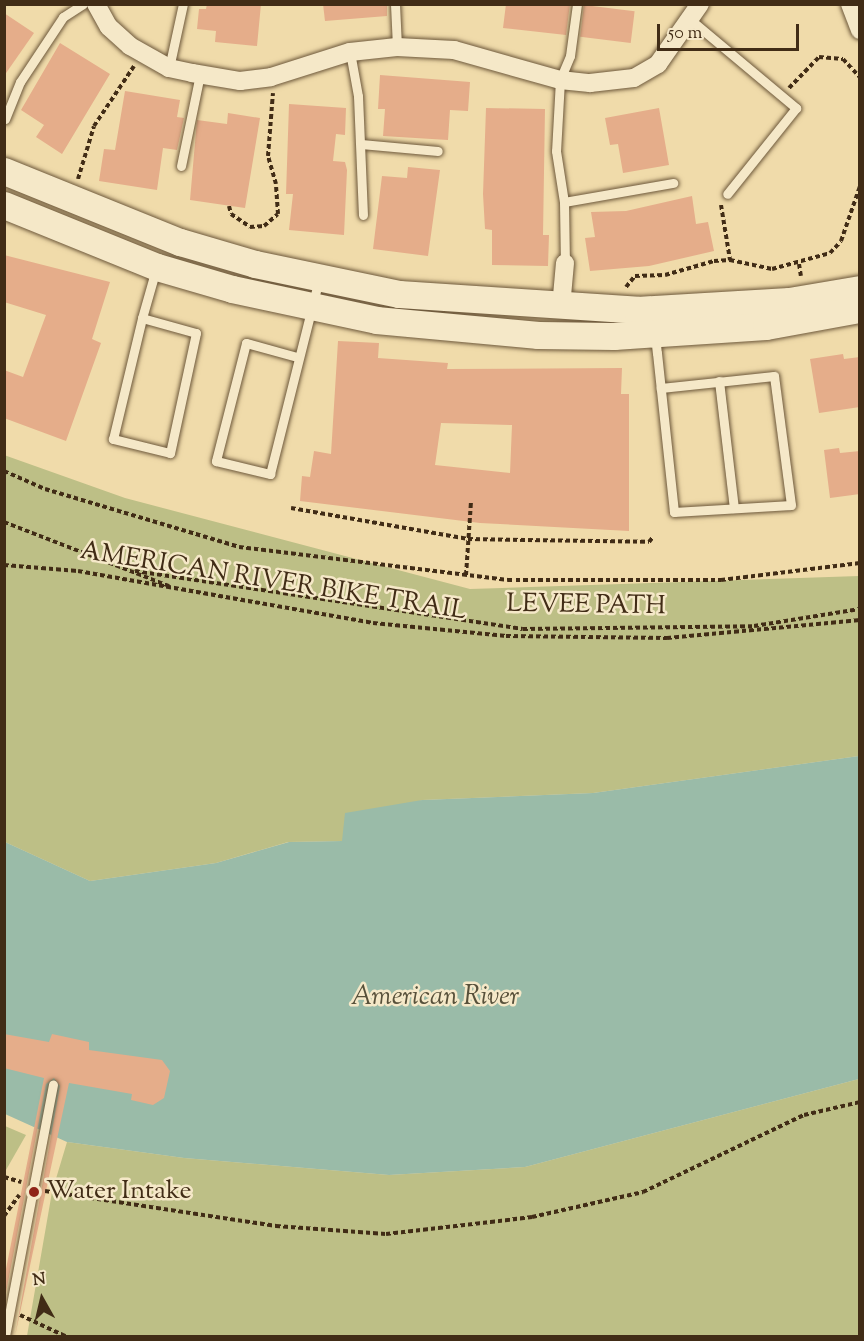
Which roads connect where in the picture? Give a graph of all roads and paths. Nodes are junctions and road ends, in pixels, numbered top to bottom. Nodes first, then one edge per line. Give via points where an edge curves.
1 (83, 4) edge
2 (96, 4) edge
3 (183, 4) edge
4 (395, 4) edge
5 (577, 4) edge
6 (700, 4) edge
7 (850, 4) edge
8 (692, 21) junction
9 (860, 30) edge
10 (397, 47) junction
11 (350, 52) junction
12 (144, 53) junction
13 (169, 68) junction
14 (200, 74) junction
15 (859, 74) edge
16 (271, 77) junction
17 (560, 80) junction
18 (782, 96) junction
19 (5, 119) edge
20 (361, 144) junction
21 (438, 151) dead end
22 (181, 165) dead end
23 (4, 171) edge
24 (674, 183) dead end
25 (75, 184) dead end
26 (860, 186) edge
27 (727, 194) joint
28 (564, 202) junction
29 (4, 205) edge
30 (229, 206) dead end
31 (363, 215) dead end
32 (250, 227) junction
33 (248, 235) dead end
34 (730, 260) junction
35 (564, 263) joint
36 (799, 264) junction
37 (157, 267) junction
38 (801, 276) dead end
39 (319, 279) junction
40 (860, 289) edge
41 (626, 291) dead end
42 (561, 307) junction
43 (310, 308) junction
44 (860, 309) edge
45 (142, 318) junction
46 (655, 322) junction
47 (297, 357) junction
48 (719, 381) junction
49 (661, 388) junction
50 (4, 471) edge
51 (471, 501) dead end
52 (291, 508) dead end
53 (734, 508) junction
54 (4, 522) edge
55 (653, 537) dead end
56 (468, 538) junction
57 (860, 563) edge
58 (4, 565) edge
59 (135, 571) junction
60 (466, 575) junction
61 (177, 590) junction
62 (860, 609) edge
63 (860, 620) edge
64 (53, 1085) dead end
65 (860, 1102) edge
66 (25, 1189) dead end
67 (34, 1190) dead end
68 (4, 1216) edge
69 (14, 1313) dead end
70 (4, 1336) edge
71 (65, 1336) edge

1 - 19 lane via 63,17 20,82
2 - 12 street via 109,27
3 - 13 lane
4 - 10 lane
5 - 17 lane via 570,56
6 - 8 street
7 - 9 street
8 - 17 street via 658,64 634,78 590,84
8 - 18 lane
10 - 11 street
10 - 17 street via 454,50
11 - 16 street
11 - 20 lane
12 - 13 street
12 - 25 path via 99,117 84,168
13 - 14 street
14 - 16 street via 240,81
14 - 22 lane
15 - 18 path via 843,59 819,57
16 - 32 path via 274,110 268,156 280,204 273,222
17 - 28 lane via 556,151
18 - 27 lane via 796,108
20 - 21 lane
20 - 31 lane
23 - 39 street via 180,242
24 - 28 lane
26 - 36 path via 837,248
27 - 34 path via 719,207
28 - 35 lane
29 - 37 street
30 - 32 path via 239,223
32 - 33 path
34 - 36 path via 772,269
34 - 41 path via 665,275 635,276 627,282
35 - 42 street
36 - 38 path
37 - 43 street
37 - 45 lane
39 - 42 street via 399,294
39 - 43 lane
40 - 46 street
42 - 46 street
43 - 46 street via 376,320 538,335
43 - 47 lane
44 - 46 street via 766,326
45 - 45 lane via 113,439 170,453 196,333
46 - 49 lane
47 - 47 lane via 270,474 216,461 246,343
48 - 49 lane
48 - 53 lane
48 - 53 lane via 774,376 791,505
49 - 53 lane via 674,512
50 - 60 path via 45,489 239,547
51 - 56 path
52 - 56 path
54 - 59 path, LEVEE PATH
55 - 56 path via 649,542
56 - 60 path
57 - 60 path via 721,580 508,580
58 - 61 path, AMERICAN RIVER BIKE TRAIL via 78,571
59 - 61 path, LEVEE PATH
59 - 62 path, LEVEE PATH via 523,629 754,626
61 - 63 path, AMERICAN RIVER BIKE TRAIL via 373,623 506,636 667,638
64 - 70 lane, bridge
65 - 67 path via 804,1115 643,1192 532,1217 386,1234 276,1226
66 - 68 path via 7,1207
69 - 71 path

